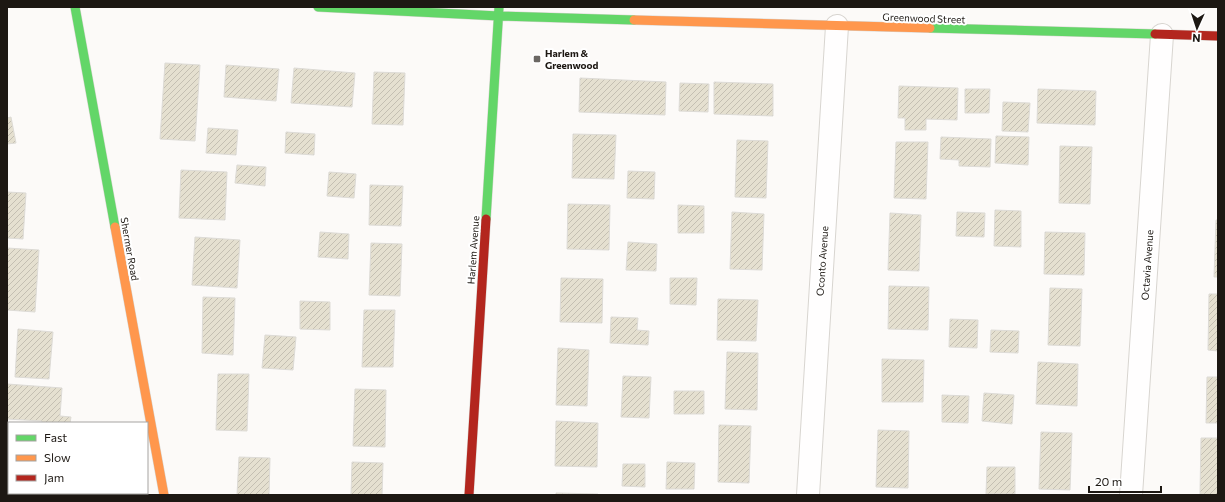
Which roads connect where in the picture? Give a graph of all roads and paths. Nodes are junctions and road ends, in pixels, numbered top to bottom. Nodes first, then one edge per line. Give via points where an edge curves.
1 (75, 7) edge
2 (318, 7) edge
3 (499, 12) edge
4 (837, 26) junction
5 (1162, 35) junction
6 (1218, 36) edge
7 (164, 495) edge
8 (469, 495) edge
9 (808, 495) edge
10 (1131, 495) edge

1 - 7 main road, Shermer Road
2 - 3 main road, Greenwood Street
3 - 4 main road, Greenwood Street
3 - 8 main road, Harlem Avenue
4 - 5 main road, Greenwood Street
4 - 9 street, Oconto Avenue
5 - 6 main road, Greenwood Street
5 - 10 street, Octavia Avenue

